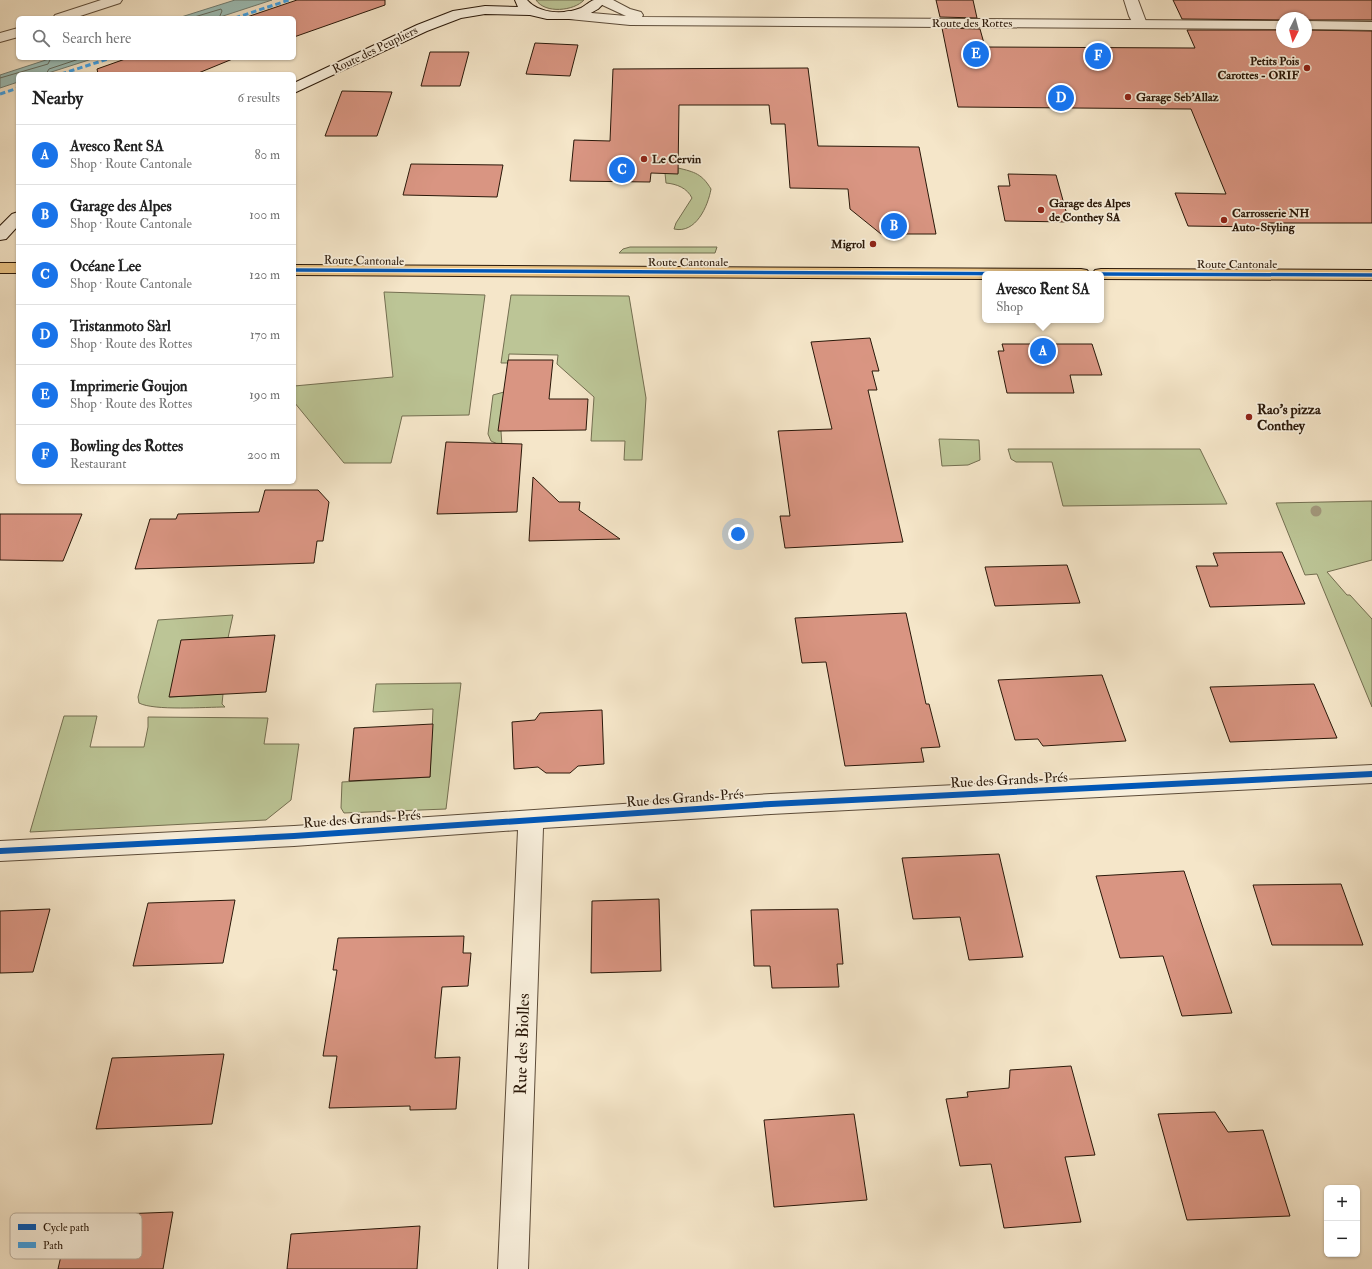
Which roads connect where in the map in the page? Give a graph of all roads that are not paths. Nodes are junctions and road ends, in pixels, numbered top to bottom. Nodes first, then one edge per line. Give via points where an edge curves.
1 (115, 0) edge
2 (490, 0) edge
3 (521, 0) edge
4 (600, 0) edge
5 (603, 0) edge
6 (1131, 0) edge
7 (531, 11) junction
8 (458, 14) junction
9 (569, 15) junction
10 (66, 16) edge
11 (663, 20) junction
12 (1140, 24) junction
13 (1276, 25) edge
14 (1312, 25) edge
15 (1372, 26) edge
16 (16, 33) edge
17 (0, 38) edge
18 (296, 88) edge
19 (16, 219) edge
20 (0, 235) edge
21 (0, 268) edge
22 (16, 268) edge
23 (296, 270) edge
24 (982, 273) edge
25 (1104, 274) edge
26 (1372, 275) edge
27 (1372, 774) edge
28 (530, 819) junction
29 (0, 851) edge
30 (513, 1269) edge

1 - 10 street
2 - 8 street, Route des Peupliers
3 - 7 street
4 - 9 street via 592,8
5 - 11 street, Route des Rottes via 625,12
6 - 12 street
7 - 8 street, Route des Peupliers via 485,10
7 - 9 street, Route des Peupliers via 546,15
8 - 18 street, Route des Peupliers via 422,28
9 - 11 street, Route des Rottes via 621,20
11 - 12 street, Route des Rottes
12 - 13 street, Route des Rottes
14 - 15 street
16 - 17 street
19 - 20 street
21 - 22 main road
23 - 24 main road, Route Cantonale
25 - 26 main road, Route Cantonale
27 - 28 street, Rue des Grands-Prés via 771,804
28 - 29 street, Rue des Grands-Prés via 294,836
28 - 30 street, Rue des Biolles

